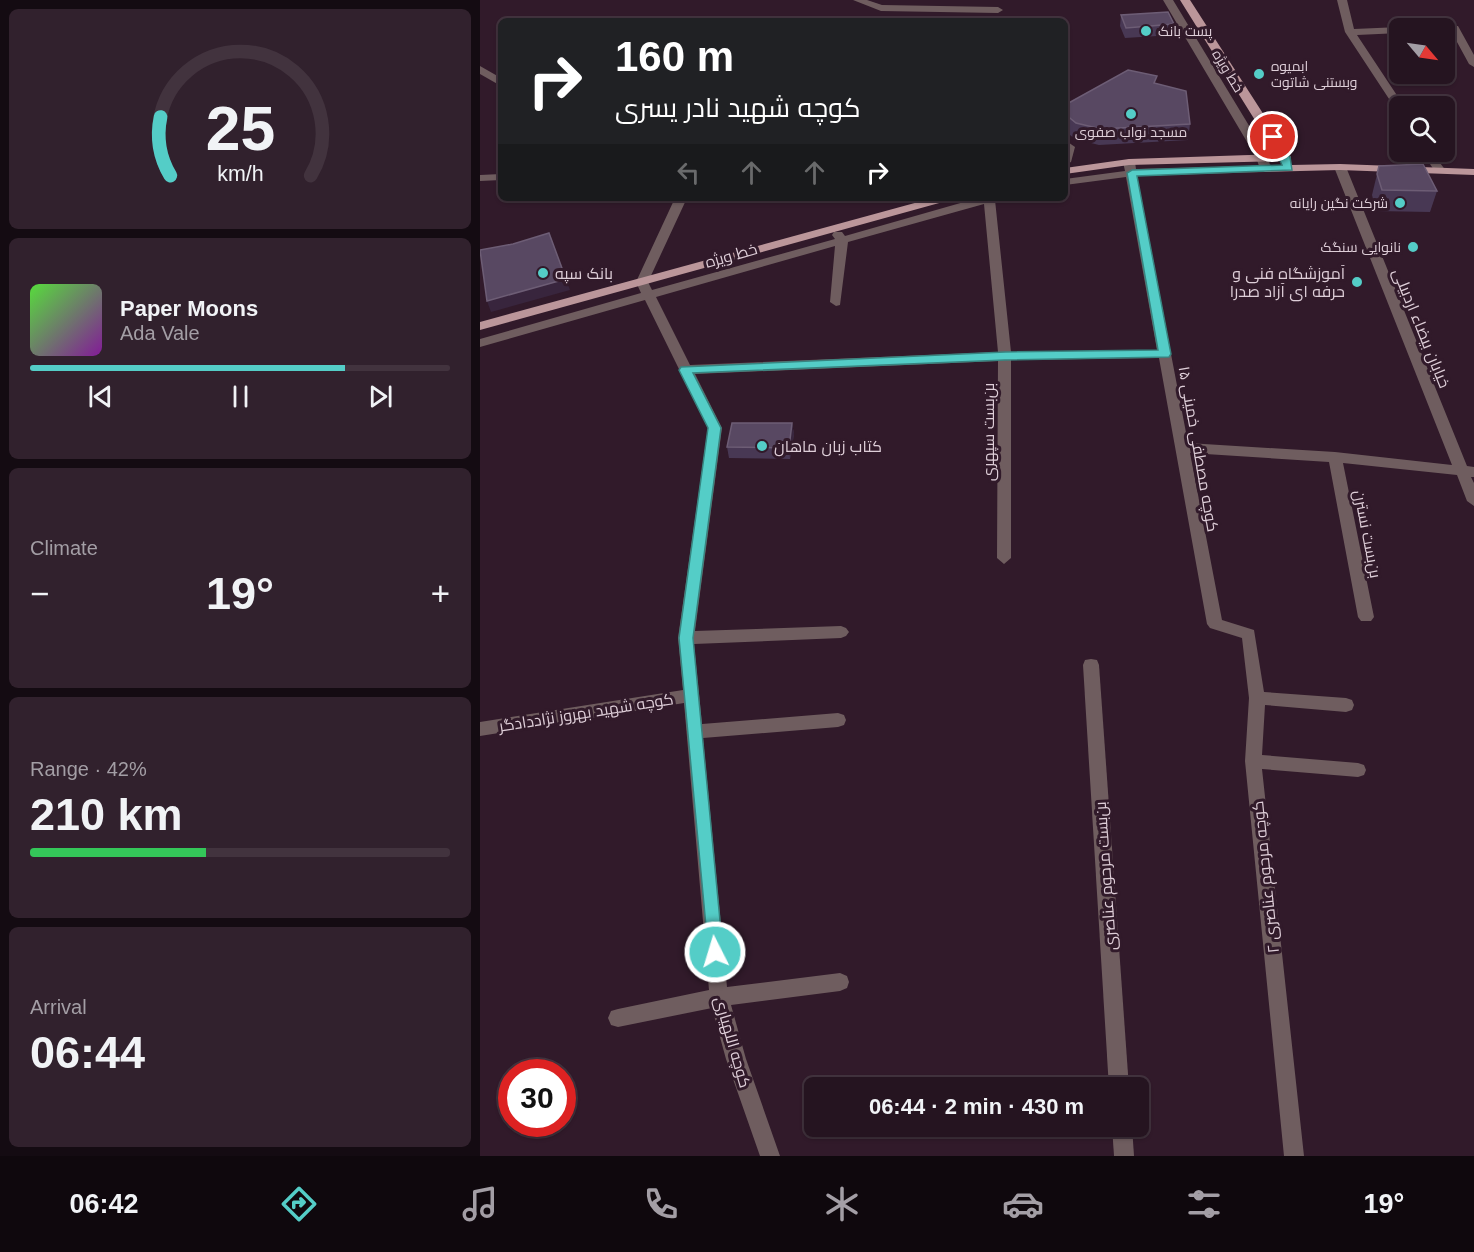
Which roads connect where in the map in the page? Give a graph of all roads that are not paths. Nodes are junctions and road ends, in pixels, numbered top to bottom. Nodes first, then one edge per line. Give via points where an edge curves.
1 (858, 0) edge
2 (1168, 0) edge
3 (1185, 0) edge
4 (1342, 0) edge
5 (901, 5) edge
6 (998, 10) dead end
7 (923, 18) edge
8 (1389, 30) edge
9 (1455, 30) edge
10 (1350, 32) junction
11 (1474, 64) edge
12 (480, 69) edge
13 (498, 80) edge
14 (1392, 96) edge
15 (1434, 162) edge
16 (1263, 163) junction
17 (1287, 163) junction
18 (1340, 167) junction
19 (1130, 168) junction
20 (1068, 171) edge
21 (1440, 171) junction
22 (1474, 172) edge
23 (498, 177) edge
24 (480, 178) edge
25 (1068, 181) edge
26 (680, 201) edge
27 (935, 201) edge
28 (979, 201) edge
29 (990, 201) edge
30 (834, 229) junction
31 (842, 240) junction
32 (644, 289) junction
33 (836, 302) dead end
34 (480, 326) edge
35 (480, 343) edge
36 (1165, 354) junction
37 (1005, 356) junction
38 (685, 370) junction
39 (1181, 447) junction
40 (1335, 457) junction
41 (1468, 471) edge
42 (1474, 501) edge
43 (1004, 558) dead end
44 (1366, 617) dead end
45 (1215, 624) joint
46 (841, 632) dead end
47 (686, 638) junction
48 (1091, 665) dead end
49 (691, 694) junction
50 (1257, 698) junction
51 (1346, 705) dead end
52 (838, 720) dead end
53 (480, 729) edge
54 (695, 732) junction
55 (1254, 761) junction
56 (1358, 770) dead end
57 (840, 982) dead end
58 (719, 997) junction
59 (618, 1018) dead end
60 (1118, 1077) edge
61 (1123, 1137) edge
62 (770, 1156) edge
63 (1124, 1156) edge
64 (1294, 1156) edge

1 - 5 street via 881,8
2 - 16 street, خط ویژه
3 - 17 main road
4 - 10 street
5 - 6 street
5 - 7 street
8 - 10 street
9 - 11 street
10 - 14 street
12 - 13 street
15 - 21 street
16 - 17 main road
16 - 19 street
17 - 18 main road
18 - 21 main road
18 - 41 street, خیابان بیضاء اردبیلی
19 - 20 main road
19 - 25 street
19 - 36 street, کوچه مصطفی خمینی ۱۵
21 - 22 main road
23 - 24 street
26 - 32 street
27 - 30 main road
28 - 31 street, خط ویژه
29 - 37 street, بن‌بست سپهری
30 - 31 street
30 - 32 main road
31 - 32 street, خط ویژه
31 - 33 street
32 - 34 main road
32 - 35 street, خط ویژه
32 - 38 street, کوچه اللهیاری
36 - 37 street
36 - 39 street, کوچه مصطفی خمینی ۱۵
37 - 38 street
37 - 43 street, بن‌بست سپهری
38 - 47 street, کوچه اللهیاری via 715,428
39 - 40 street
39 - 45 street, کوچه مصطفی خمینی ۱۵
40 - 41 street
40 - 44 street, بن‌بست نسترن
41 - 42 street, خیابان بیضاء اردبیلی
45 - 50 street, کوچه مرحوم عناصری ۲ via 1249,634
46 - 47 street
47 - 49 street, کوچه اللهیاری
48 - 60 street, بن‌بست مرحوم عناصری
49 - 53 street, کوچه شهید بهروز نژاددادگر
49 - 54 street, کوچه اللهیاری
50 - 51 street
50 - 55 street, کوچه مرحوم عناصری ۲
52 - 54 street
54 - 58 street, کوچه اللهیاری
55 - 56 street
55 - 64 street, کوچه مرحوم عناصری ۲
57 - 58 street
58 - 59 street
58 - 62 street, کوچه اللهیاری via 735,1059
61 - 63 street

